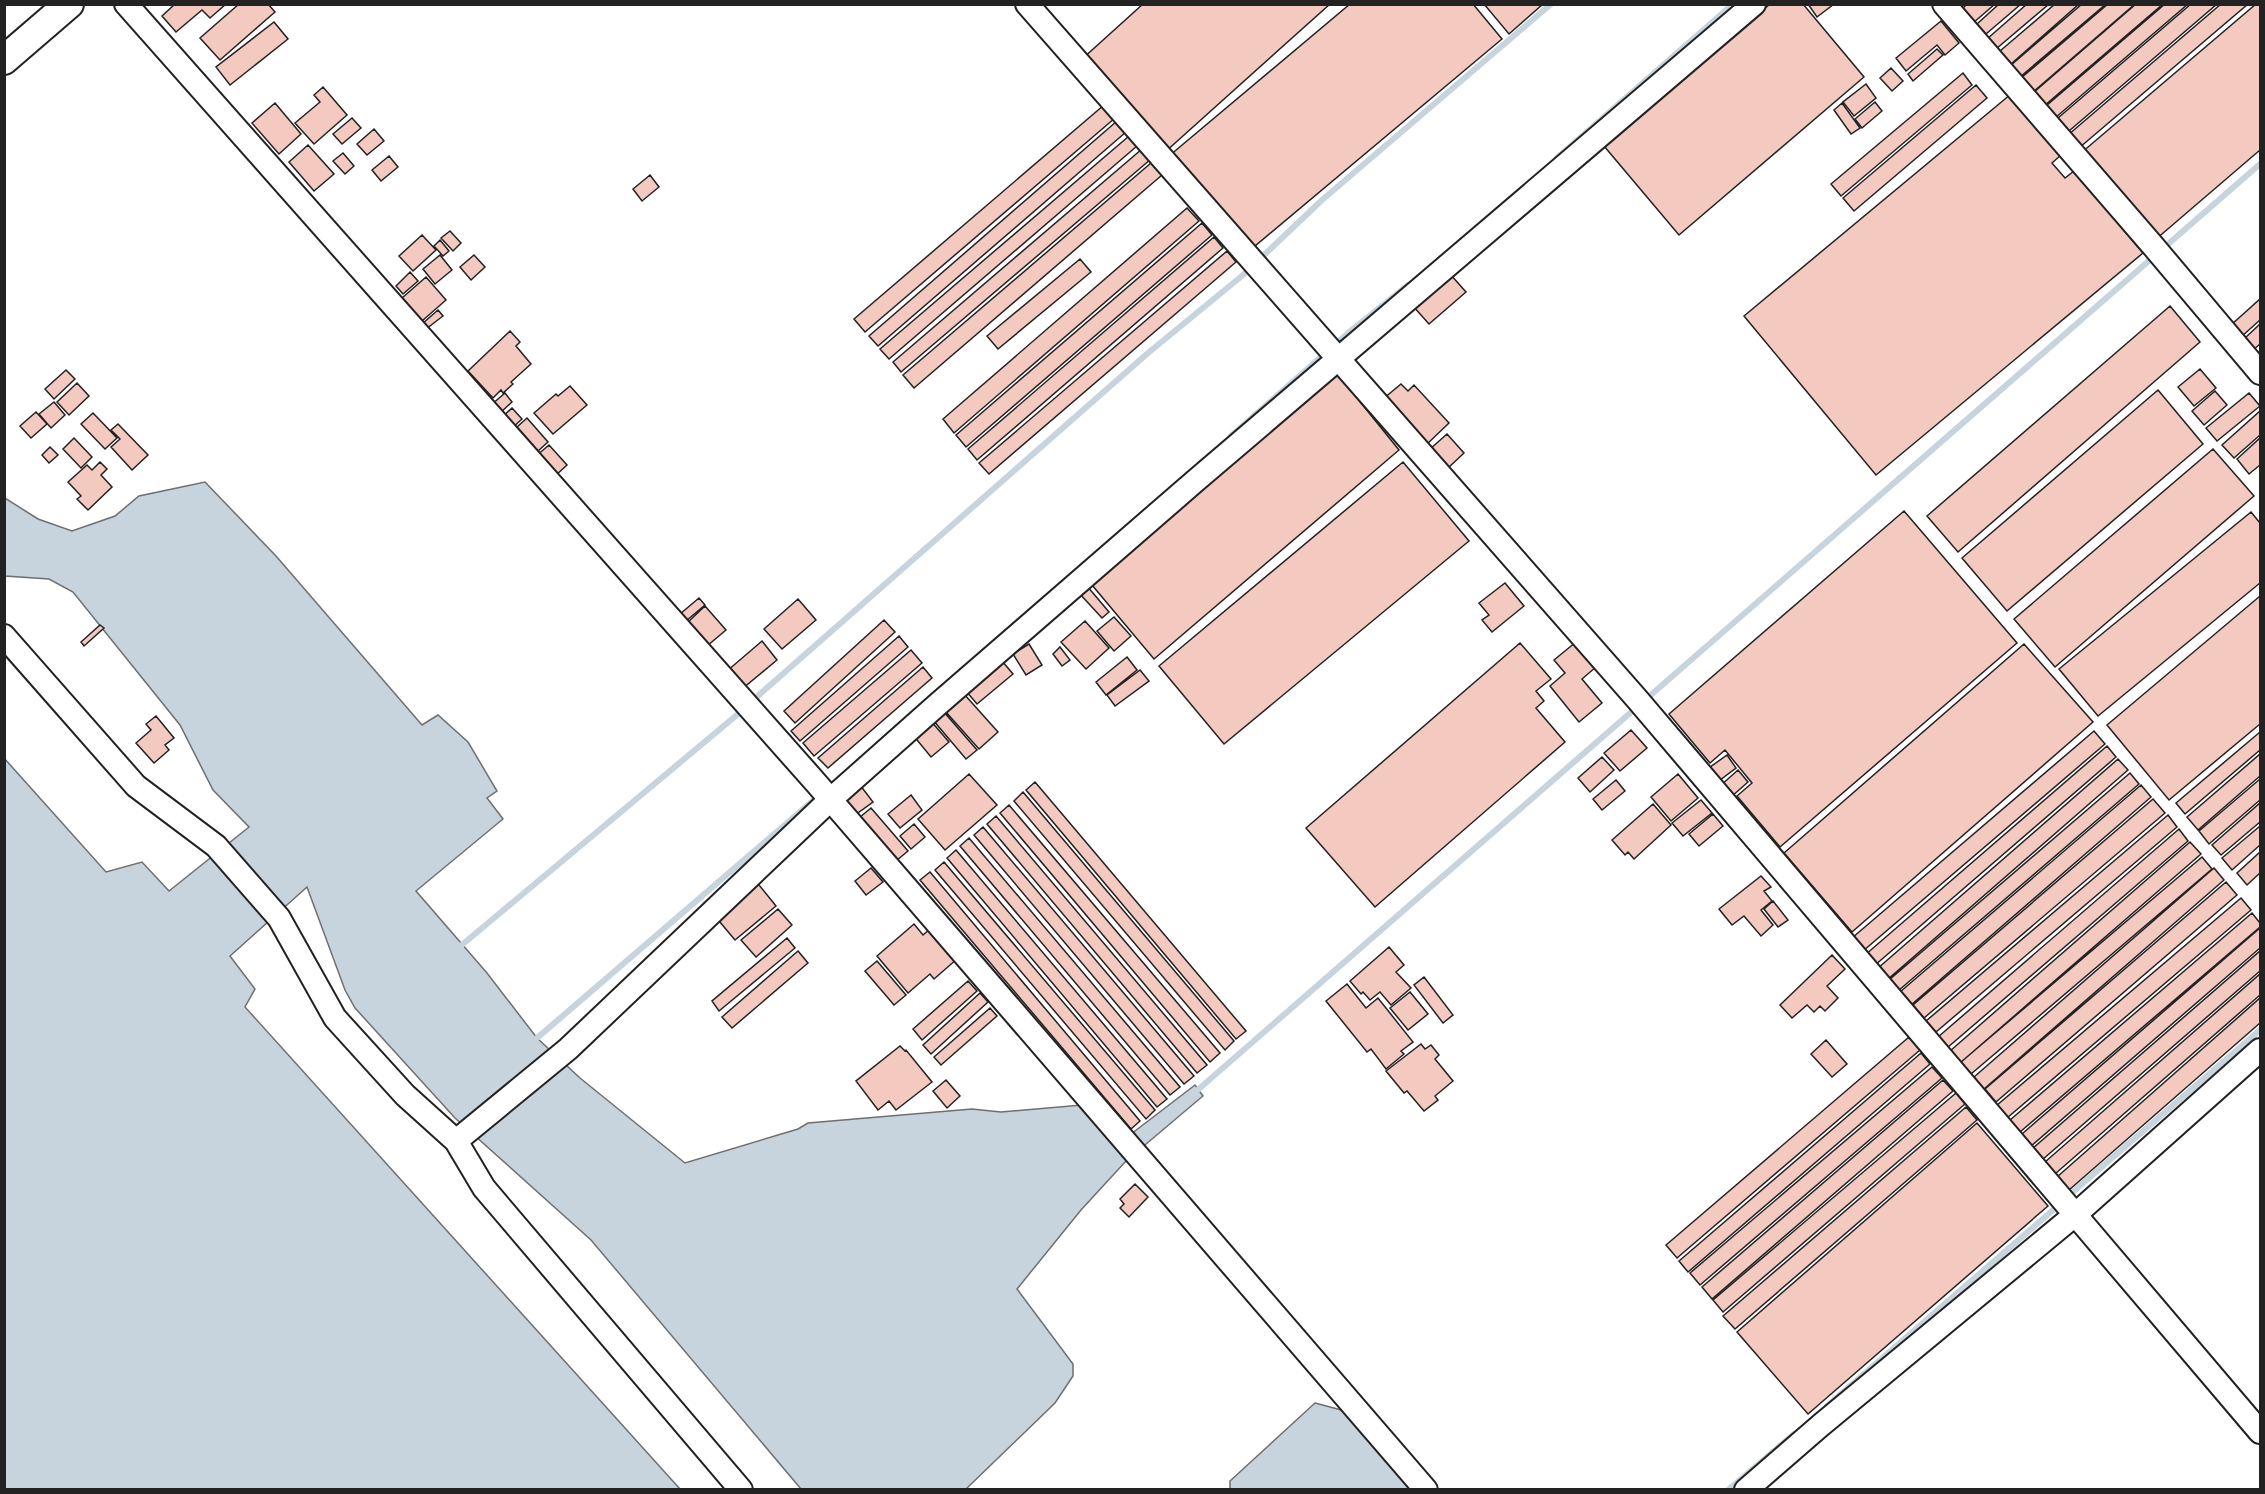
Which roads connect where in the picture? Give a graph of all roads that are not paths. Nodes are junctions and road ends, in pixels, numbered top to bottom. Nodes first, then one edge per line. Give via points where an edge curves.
1 (69, 4) edge
2 (126, 4) edge
3 (1027, 4) edge
4 (1754, 4) edge
5 (1944, 4) edge
6 (4, 60) edge
7 (1334, 352) junction
8 (2260, 373) edge
9 (4, 636) edge
10 (824, 792) junction
11 (2260, 1050) edge
12 (456, 1142) junction
13 (2068, 1206) junction
14 (2260, 1432) edge
15 (741, 1490) edge
16 (1426, 1490) edge
17 (1746, 1490) edge

1 - 6 main road
2 - 10 street
3 - 7 street
4 - 7 street
5 - 8 street
7 - 10 street via 1194,482
7 - 13 street via 1642,705
9 - 12 street via 136,786 216,846 279,918 335,1018 405,1095
10 - 12 street via 568,1049
10 - 16 street
11 - 13 street
12 - 15 street via 484,1188
13 - 14 street
13 - 17 street

